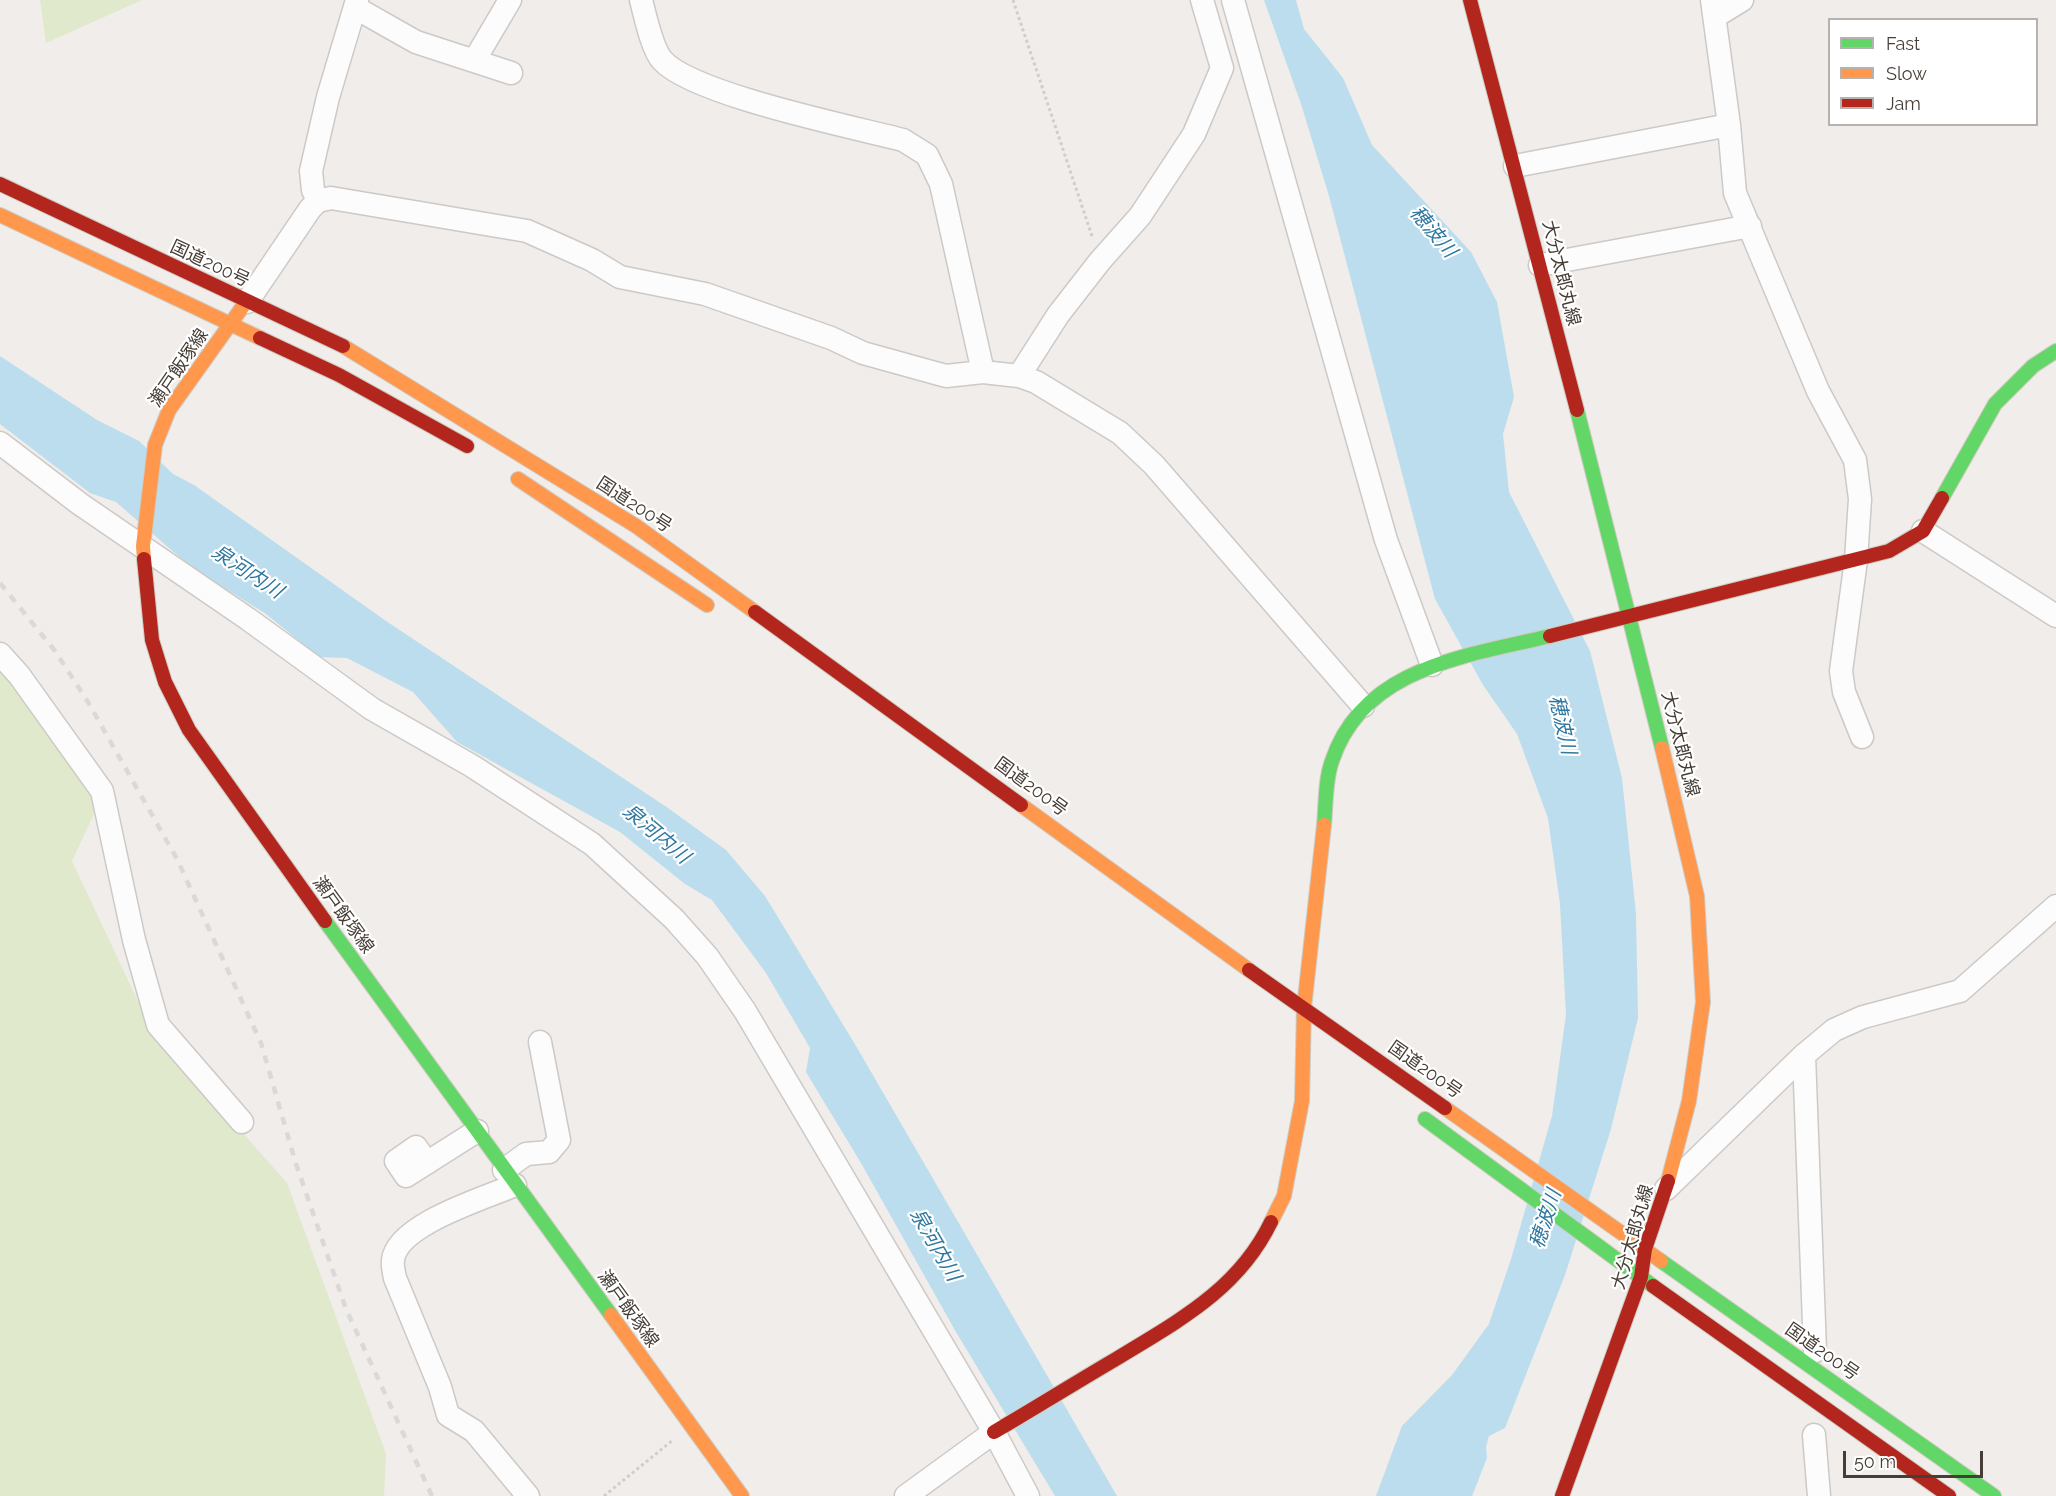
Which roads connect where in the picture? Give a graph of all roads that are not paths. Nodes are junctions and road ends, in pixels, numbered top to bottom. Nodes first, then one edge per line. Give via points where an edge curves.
1 (510, 0) edge
2 (640, 0) edge
3 (1202, 0) edge
4 (1233, 0) edge
5 (1470, 0) edge
6 (1742, 0) edge
7 (357, 4) edge
8 (1714, 8) edge
9 (474, 61) junction
10 (511, 73) dead end
11 (1729, 125) junction
12 (1515, 166) junction
13 (0, 184) edge
14 (318, 201) junction
15 (0, 215) edge
16 (1750, 226) junction
17 (1540, 265) junction
18 (247, 302) junction
19 (231, 324) junction
20 (2056, 351) edge
21 (983, 372) junction
22 (1019, 376) junction
23 (0, 443) edge
24 (483, 457) dead end
25 (503, 470) dead end
26 (1923, 531) junction
27 (143, 546) junction
28 (1856, 560) junction
29 (719, 613) dead end
30 (2056, 616) edge
31 (1623, 617) junction
32 (0, 654) edge
33 (1432, 665) junction
34 (1363, 706) junction
35 (1862, 737) dead end
36 (2056, 906) edge
37 (1304, 1008) junction
38 (1298, 1031) junction
39 (540, 1042) dead end
40 (1322, 1048) dead end
41 (1804, 1055) junction
42 (1409, 1108) dead end
43 (242, 1122) dead end
44 (477, 1131) junction
45 (427, 1163) dead end
46 (510, 1178) junction
47 (1665, 1190) junction
48 (1645, 1249) junction
49 (1641, 1277) junction
50 (1815, 1351) dead end
51 (994, 1432) junction
52 (1814, 1435) dead end
53 (528, 1496) edge
54 (742, 1496) edge
55 (906, 1496) edge
56 (1028, 1496) edge
57 (1562, 1496) edge
58 (1819, 1496) edge
59 (1949, 1496) edge
60 (1994, 1496) edge

1 - 9 street
2 - 21 street via 659,58 672,70 729,94 903,140 927,155 941,184
3 - 22 street via 1222,68 1194,134 1140,216 1058,315
4 - 33 street via 1386,540
5 - 12 main road, 大分太郎丸線
6 - 8 street
7 - 9 street via 416,42
7 - 14 street via 328,97 311,171
8 - 11 street
9 - 10 street
11 - 12 street
11 - 16 street via 1734,192
12 - 17 main road, 大分太郎丸線
13 - 18 main road, 国道200号
14 - 18 street
14 - 21 street via 331,198 527,231 620,277 705,294 863,353 946,376
15 - 19 main road
16 - 17 street
16 - 28 street via 1818,391 1855,460 1860,499
17 - 31 main road, 大分太郎丸線
18 - 19 main road, 瀬戸飯塚線
18 - 37 main road, 国道200号 via 353,351 636,526
19 - 24 main road via 339,375
19 - 27 main road, 瀬戸飯塚線 via 169,410 154,445
20 - 26 main road via 2033,366 1995,404
21 - 22 street
22 - 34 street via 1036,382 1120,433 1154,465
23 - 27 street
25 - 29 main road
26 - 28 main road via 1888,551
26 - 30 street
27 - 44 main road, 瀬戸飯塚線 via 152,639 165,682 189,730
27 - 51 street via 372,709 472,765 592,844 674,919 707,956 745,1011
28 - 31 main road
28 - 35 street via 1841,671 1844,692
31 - 33 main road
31 - 47 main road, 大分太郎丸線 via 1677,807 1698,920 1703,1002 1689,1101
32 - 43 street via 102,791 134,940 158,1025
33 - 34 main road via 1396,679
34 - 37 main road via 1341,739 1332,764
36 - 41 street via 1960,991 1863,1017 1834,1030
37 - 38 main road
37 - 48 main road, 国道200号
38 - 40 main road
38 - 51 main road via 1302,1101 1284,1196 1264,1237 1230,1281 1200,1308
39 - 46 street via 559,1140 549,1152 526,1154
41 - 47 street
41 - 50 street
42 - 49 main road
44 - 45 street
44 - 46 main road, 瀬戸飯塚線
46 - 53 street via 422,1225 400,1244 393,1259 394,1278 448,1415 474,1431
46 - 54 main road, 瀬戸飯塚線
47 - 48 main road, 大分太郎丸線
48 - 49 main road, 大分太郎丸線
48 - 60 main road, 国道200号
49 - 57 main road, 大分太郎丸線
49 - 59 main road
51 - 55 street
51 - 56 street
52 - 58 street

